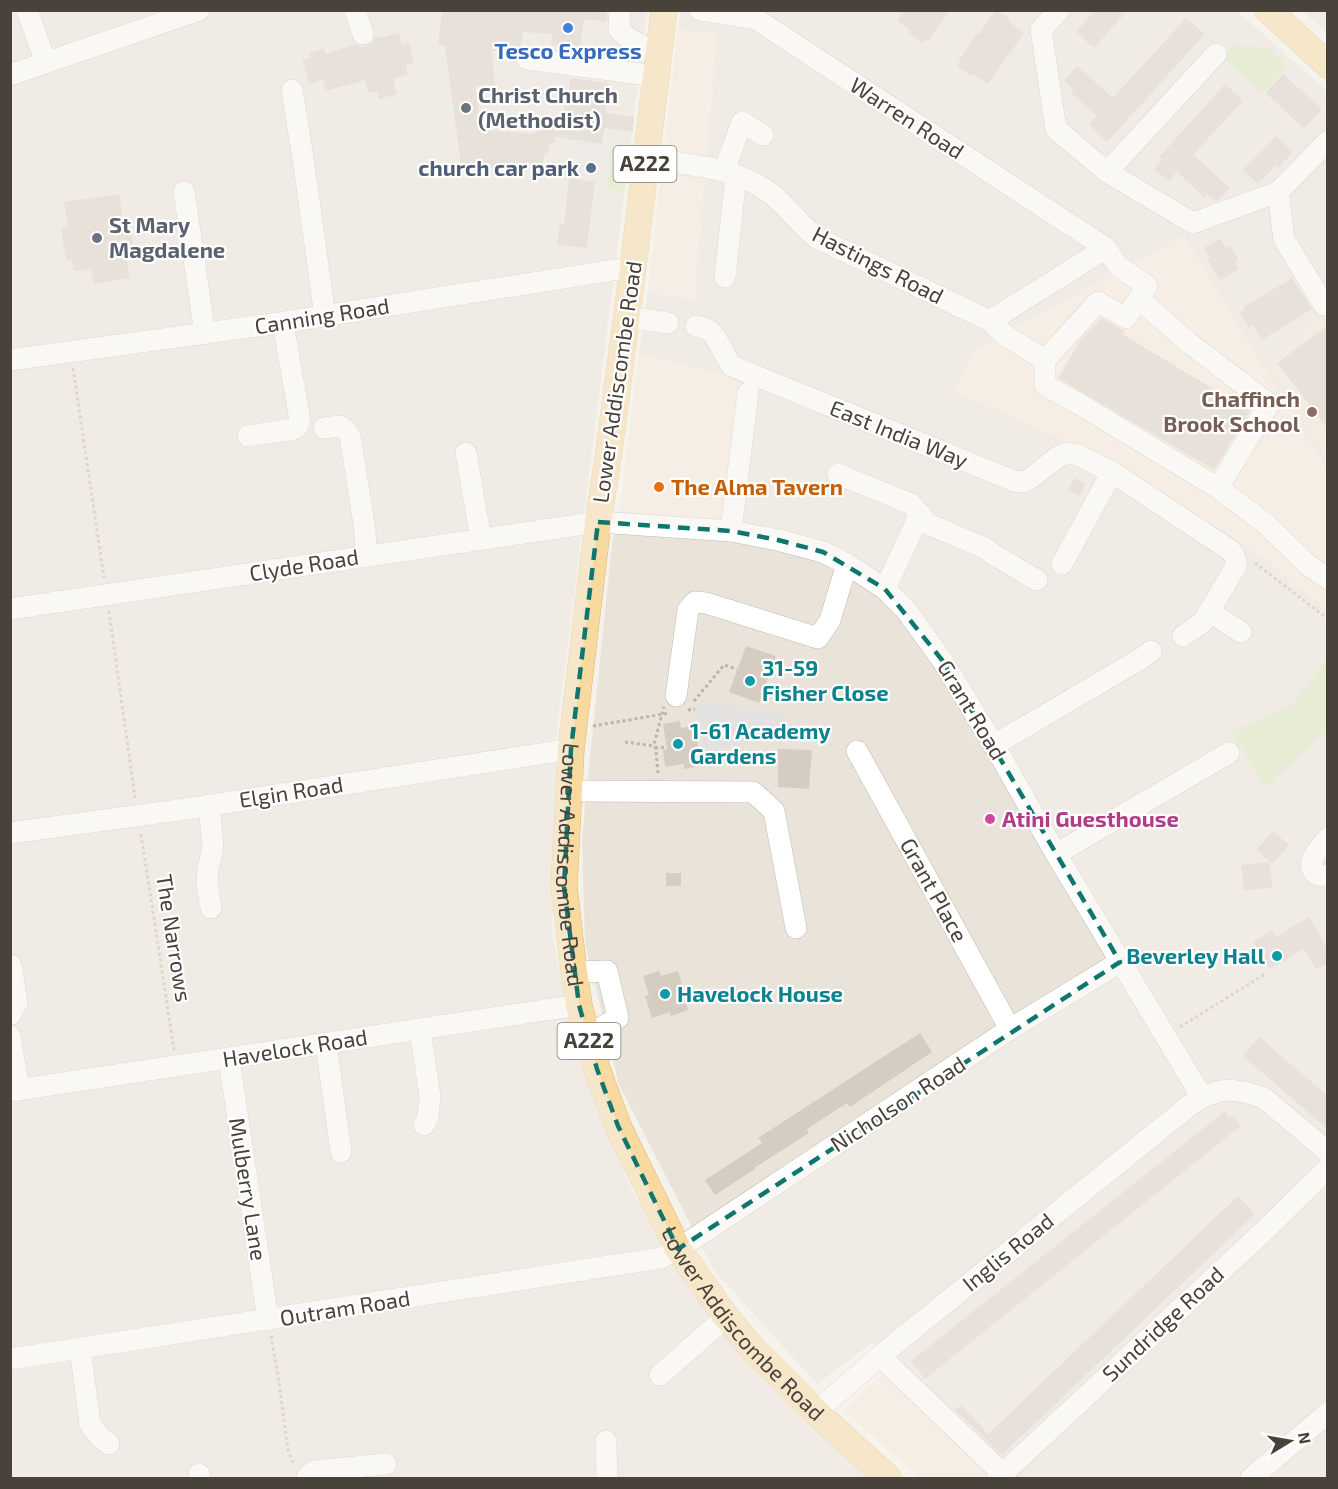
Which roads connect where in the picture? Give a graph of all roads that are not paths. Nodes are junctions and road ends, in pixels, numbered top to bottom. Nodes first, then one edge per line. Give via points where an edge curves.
1 (27, 10) edge
2 (199, 10) edge
3 (355, 10) edge
4 (620, 10) edge
5 (664, 10) edge
6 (700, 10) edge
7 (1059, 10) edge
8 (1268, 10) edge
9 (363, 34) dead end
10 (1216, 54) dead end
11 (527, 58) dead end
12 (46, 63) junction
13 (657, 65) junction
14 (1328, 65) edge
15 (10, 75) edge
16 (292, 90) dead end
17 (763, 135) dead end
18 (1328, 141) edge
19 (646, 159) junction
20 (1107, 172) junction
21 (730, 173) junction
22 (184, 192) dead end
23 (1278, 192) junction
24 (1106, 248) junction
25 (633, 267) junction
26 (725, 277) dead end
27 (1139, 298) junction
28 (1324, 305) dead end
29 (326, 316) junction
30 (626, 318) junction
31 (990, 321) junction
32 (668, 322) dead end
33 (283, 323) junction
34 (696, 326) dead end
35 (205, 334) junction
36 (10, 360) edge
37 (1045, 360) junction
38 (748, 393) dead end
39 (324, 428) dead end
40 (248, 436) dead end
41 (466, 453) dead end
42 (1113, 472) junction
43 (838, 474) dead end
44 (1218, 488) junction
45 (920, 514) junction
46 (598, 522) junction
47 (731, 531) junction
48 (481, 539) junction
49 (366, 556) junction
50 (847, 564) junction
51 (1062, 564) dead end
52 (1328, 579) edge
53 (1037, 580) dead end
54 (885, 589) junction
55 (10, 609) edge
56 (1210, 612) junction
57 (1241, 632) dead end
58 (1182, 636) dead end
59 (1151, 651) dead end
60 (676, 706) road end
61 (572, 739) junction
62 (994, 745) junction
63 (857, 751) dead end
64 (1228, 753) dead end
65 (569, 791) junction
66 (209, 805) junction
67 (10, 834) edge
68 (1326, 843) edge
69 (1056, 854) junction
70 (1327, 877) edge
71 (211, 908) dead end
72 (796, 928) dead end
73 (1120, 962) junction
74 (10, 965) edge
75 (574, 972) junction
76 (579, 1005) junction
77 (10, 1015) edge
78 (420, 1029) junction
79 (1010, 1029) junction
80 (587, 1035) junction
81 (10, 1036) edge
82 (326, 1044) junction
83 (229, 1059) junction
84 (15, 1090) edge
85 (1202, 1096) junction
86 (424, 1125) dead end
87 (342, 1152) dead end
88 (1328, 1152) edge
89 (1328, 1168) edge
90 (678, 1249) junction
91 (726, 1317) junction
92 (268, 1320) junction
93 (80, 1348) junction
94 (880, 1356) junction
95 (10, 1359) edge
96 (660, 1375) dead end
97 (816, 1412) junction
98 (1328, 1413) edge
99 (606, 1440) dead end
100 (109, 1444) dead end
101 (386, 1464) dead end
102 (301, 1474) edge
103 (1000, 1476) edge
104 (607, 1479) edge
105 (888, 1479) edge
106 (1251, 1479) edge

1 - 12 street
2 - 12 street
3 - 9 street
4 - 13 street via 619,30
5 - 13 main road, Lower Addiscombe Road / A222
6 - 24 street, Warren Road via 756,19
7 - 20 street via 1041,30 1056,129
8 - 14 main road
10 - 20 street
11 - 13 street
12 - 15 street
13 - 19 main road, Lower Addiscombe Road / A222
16 - 29 street
17 - 21 street via 742,122
18 - 23 street
19 - 21 street, Hastings Road
19 - 25 main road, Lower Addiscombe Road / A222
20 - 23 street via 1193,223
21 - 26 street
21 - 31 street, Hastings Road via 770,193 817,238
22 - 35 street
23 - 28 street via 1284,239
24 - 27 street, Warren Road via 1118,266 1147,286
24 - 31 street
25 - 29 street, Canning Road
25 - 30 main road, Lower Addiscombe Road / A222
27 - 37 street via 1126,318 1098,302
27 - 44 street via 1189,343 1269,404
29 - 33 street, Canning Road
30 - 32 street
30 - 46 main road, Lower Addiscombe Road / A222
31 - 37 street, Hastings Road
33 - 35 street, Canning Road
33 - 40 street via 299,424 294,429
34 - 42 street, East India Way via 713,334 732,366 1014,482 1024,482 1068,453
35 - 36 street, Canning Road
37 - 44 street via 1045,386
38 - 47 street
39 - 49 street via 340,426 350,436
41 - 48 street
42 - 51 street
42 - 56 street, East India Way via 1233,553 1236,566
43 - 45 street via 911,504
44 - 52 street
45 - 53 street via 928,524 985,548
45 - 54 street
46 - 47 street, Grant Road
46 - 48 street, Clyde Road
46 - 61 main road, Lower Addiscombe Road / A222
47 - 50 street, Grant Road via 823,552
48 - 49 street, Clyde Road
49 - 55 street, Clyde Road
50 - 54 street, Grant Road
50 - 60 street via 830,620 818,638 695,602 688,610
54 - 62 street, Grant Road via 906,610 942,660
56 - 57 street
56 - 58 street via 1203,622
59 - 62 street
61 - 65 main road, Lower Addiscombe Road / A222
61 - 66 street, Elgin Road
62 - 69 street, Grant Road
63 - 79 street, Grant Place
64 - 69 street
65 - 72 street via 753,792 774,811
65 - 75 main road, Lower Addiscombe Road / A222 via 564,888
66 - 67 street, Elgin Road
66 - 71 street via 213,849 207,885
68 - 70 street via 1311,864 1319,876
69 - 73 street, Grant Road
73 - 79 street, Nicholson Road
73 - 85 street, Grant Road
74 - 77 street via 17,1003
75 - 76 main road, Lower Addiscombe Road / A222
75 - 80 street via 607,971 618,1018
76 - 78 street, Havelock Road
76 - 80 main road, Lower Addiscombe Road / A222
78 - 82 street, Havelock Road
78 - 86 street via 430,1097
79 - 90 street, Nicholson Road
80 - 90 main road, Lower Addiscombe Road / A222 via 618,1126
81 - 84 street
82 - 83 street, Havelock Road
82 - 87 street
83 - 84 street, Havelock Road
83 - 92 street, Mulberry Lane
85 - 88 street via 1231,1090 1264,1098
85 - 94 street, Inglis Road
89 - 103 street, Sundridge Road
90 - 91 main road, Lower Addiscombe Road / A222
90 - 92 street, Outram Road via 661,1258
91 - 96 street
91 - 97 main road, Lower Addiscombe Road / A222
92 - 93 street, Outram Road
93 - 95 street, Outram Road
93 - 100 street via 90,1424
94 - 97 street, Inglis Road
94 - 103 street
97 - 105 main road, Lower Addiscombe Road / A222
98 - 106 street
99 - 104 street
101 - 102 street

